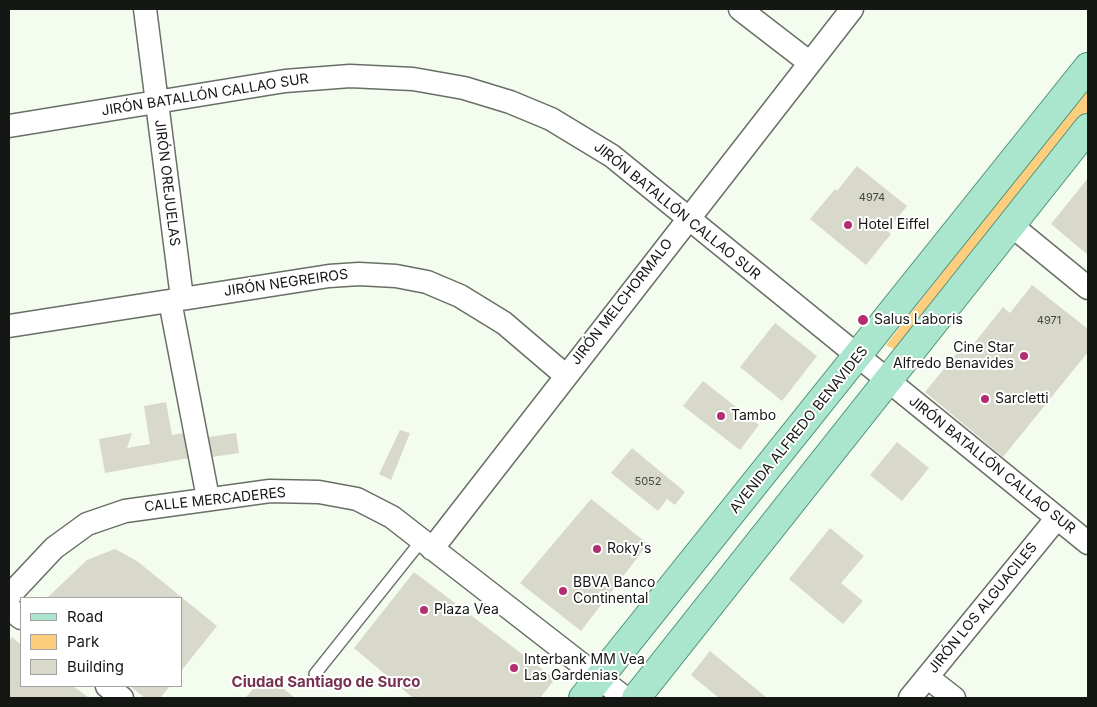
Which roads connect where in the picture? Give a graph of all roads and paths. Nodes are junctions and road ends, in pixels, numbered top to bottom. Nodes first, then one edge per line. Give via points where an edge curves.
1 (145, 9) edge
2 (740, 9) edge
3 (852, 9) edge
4 (810, 63) junction
5 (1088, 67) edge
6 (157, 102) junction
7 (9, 126) edge
8 (1088, 128) edge
9 (688, 219) junction
10 (1011, 225) junction
11 (1088, 288) edge
12 (176, 300) junction
13 (9, 326) edge
14 (858, 357) junction
15 (565, 375) junction
16 (888, 381) junction
17 (208, 498) junction
18 (1056, 518) junction
19 (1088, 543) edge
20 (427, 545) junction
21 (9, 596) edge
22 (9, 608) edge
23 (20, 617) edge
24 (315, 674) dead end
25 (927, 677) junction
26 (108, 687) edge
27 (591, 689) edge
28 (122, 698) edge
29 (624, 698) edge
30 (636, 698) edge
31 (910, 698) edge
32 (954, 698) edge

1 - 6 street, JIRÓN OREJUELAS
2 - 4 street
3 - 4 street, JIRÓN MELCHORMALO
4 - 9 street, JIRÓN MELCHORMALO
5 - 14 main road, AVENIDA ALFREDO BENAVIDES
6 - 7 street, JIRÓN BATALLÓN CALLAO SUR
6 - 9 street, JIRÓN BATALLÓN CALLAO SUR via 285,80 350,76 413,79 464,88 510,102 584,137
6 - 12 street, JIRÓN OREJUELAS
8 - 10 main road
9 - 14 street, JIRÓN BATALLÓN CALLAO SUR
9 - 15 street, JIRÓN MELCHORMALO
10 - 11 street
10 - 16 main road
12 - 13 street, JIRÓN NEGREIROS
12 - 15 street, JIRÓN NEGREIROS via 329,276 396,276 428,282 460,296 504,323
12 - 17 street, JIRÓN OREJUELAS
14 - 16 street, JIRÓN BATALLÓN CALLAO SUR
14 - 27 main road, AVENIDA ALFREDO BENAVIDES
15 - 20 street, JIRÓN MELCHORMALO
16 - 18 street, JIRÓN BATALLÓN CALLAO SUR
16 - 30 main road
17 - 20 street, CALLE MERCADERES via 270,491 357,499 392,517
17 - 21 street, CALLE MERCADERES via 125,511 88,524 54,548
18 - 19 street, JIRÓN BATALLÓN CALLAO SUR
18 - 25 street, JIRÓN LOS ALGUACILES
20 - 24 lane
20 - 27 street, CALLE MERCADERES
22 - 23 street
25 - 31 street, JIRÓN LOS ALGUACILES
25 - 32 street
26 - 28 street
27 - 29 street, CALLE MERCADERES

